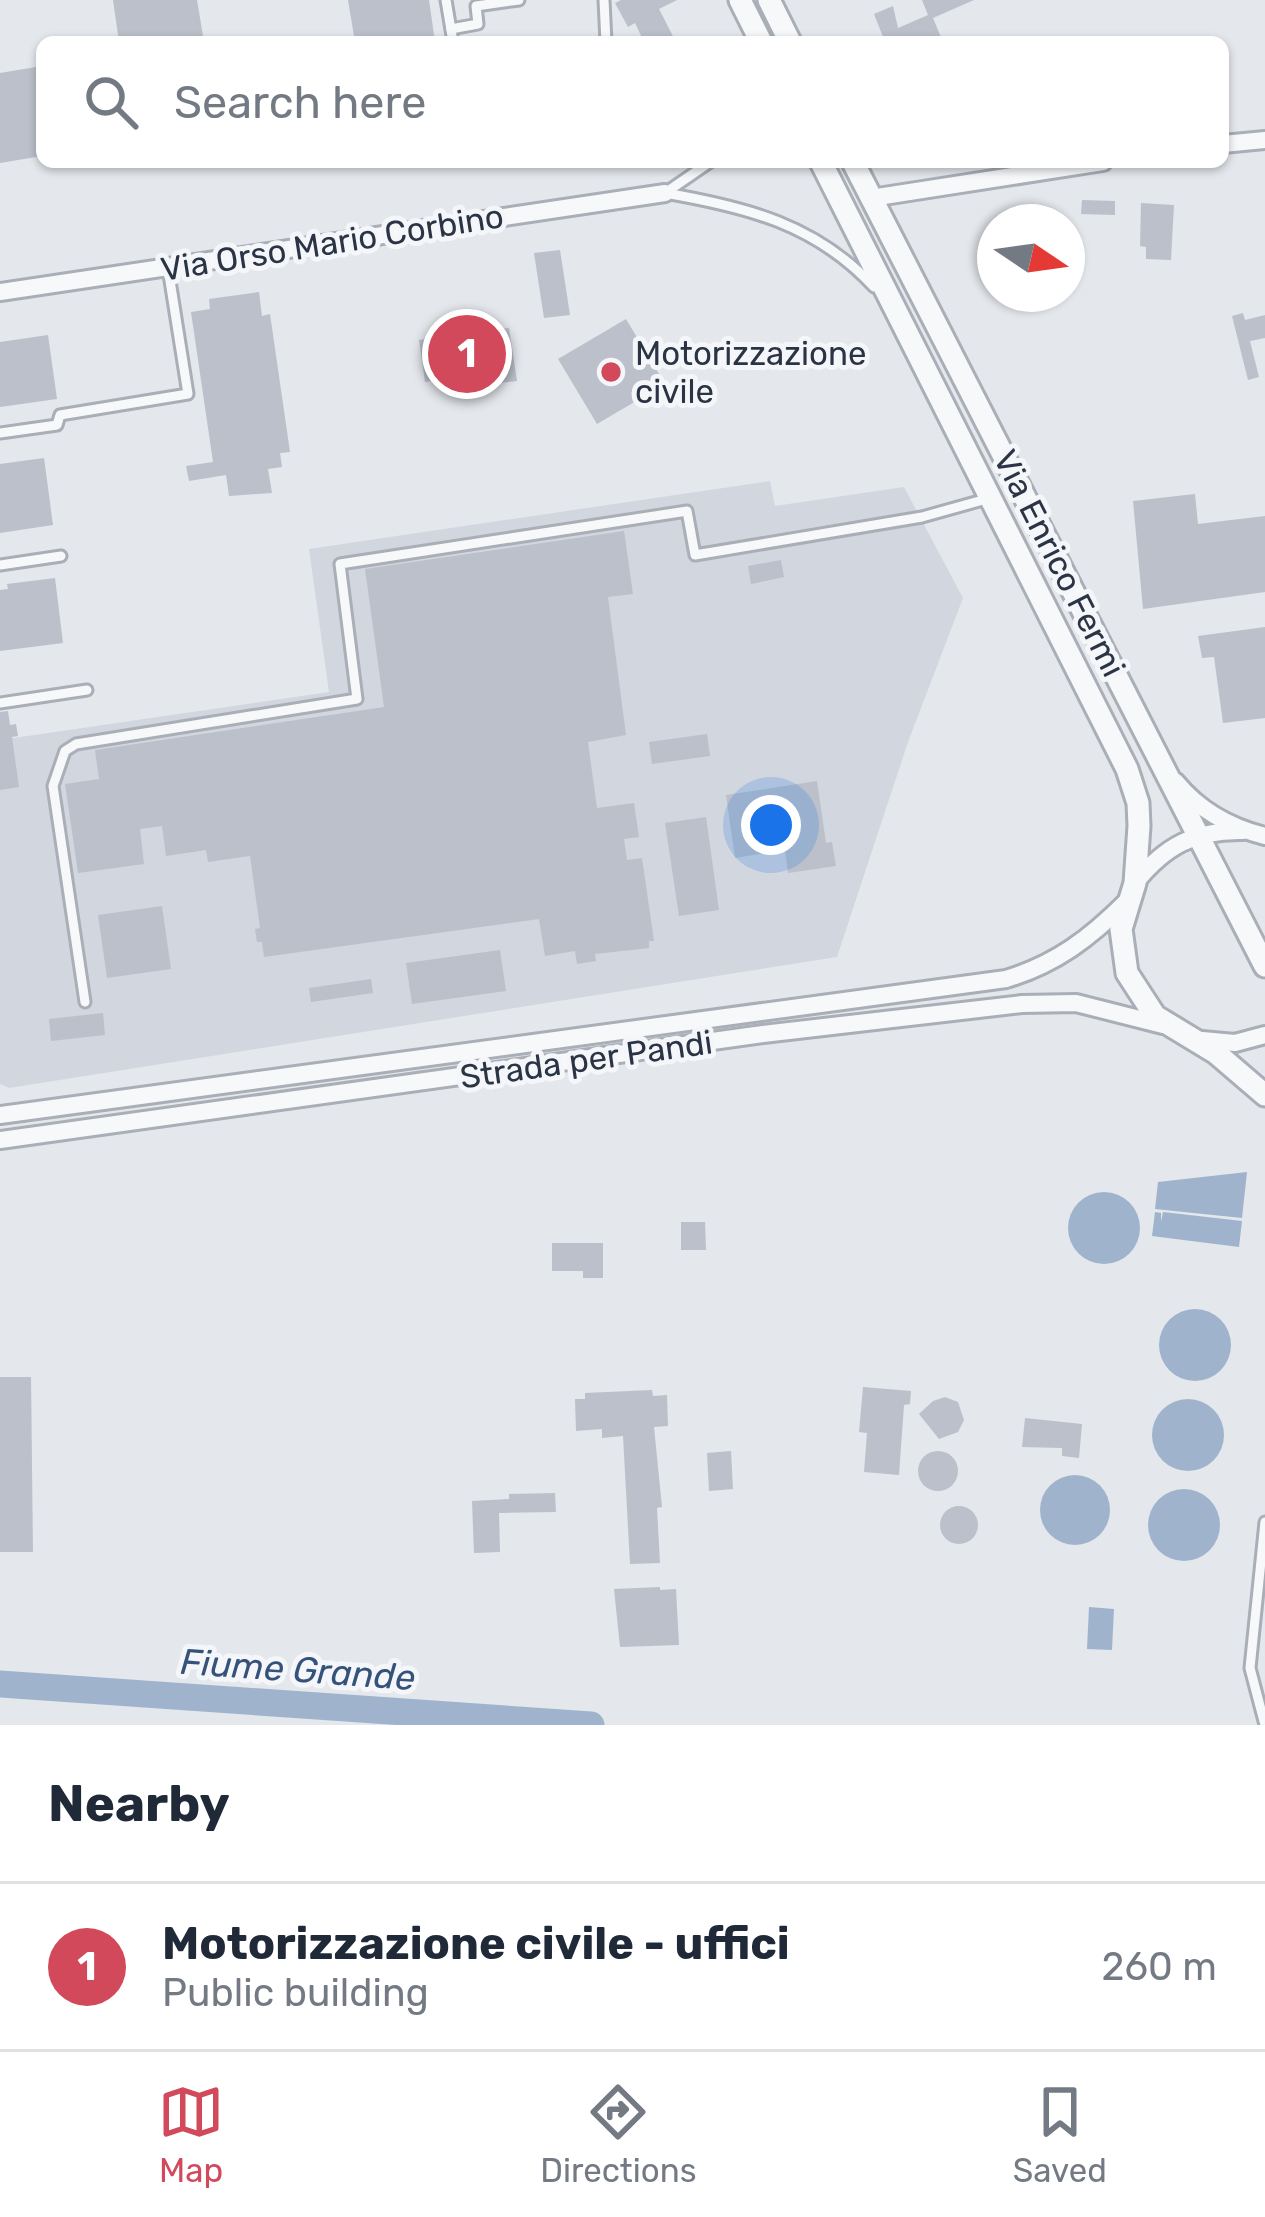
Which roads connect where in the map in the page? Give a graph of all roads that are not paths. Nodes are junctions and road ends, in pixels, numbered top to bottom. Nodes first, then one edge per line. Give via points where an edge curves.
1 (446, 0) edge
2 (519, 0) edge
3 (604, 0) edge
4 (738, 0) edge
5 (769, 0) edge
6 (451, 29) junction
7 (452, 36) edge
8 (606, 36) edge
9 (746, 36) edge
10 (758, 36) edge
11 (787, 36) edge
12 (1265, 140) edge
13 (1229, 143) edge
14 (701, 168) edge
15 (824, 168) edge
16 (856, 168) edge
17 (1064, 168) edge
18 (665, 193) junction
19 (872, 198) junction
20 (168, 266) junction
21 (0, 292) edge
22 (908, 335) junction
23 (0, 433) edge
24 (990, 498) junction
25 (61, 556) dead end
26 (0, 565) edge
27 (87, 691) dead end
28 (0, 703) edge
29 (1164, 768) junction
30 (1243, 831) junction
31 (1198, 834) junction
32 (1265, 836) edge
33 (1131, 892) junction
34 (1265, 966) edge
35 (85, 1002) dead end
36 (1180, 1032) junction
37 (1265, 1035) edge
38 (1265, 1095) edge
39 (0, 1114) edge
40 (0, 1140) edge
41 (1265, 1522) edge
42 (1265, 1725) edge

1 - 6 lane
2 - 6 lane via 476,7 478,24
3 - 8 lane
4 - 9 lane
4 - 10 street
5 - 11 street
6 - 7 lane
12 - 13 street
14 - 18 lane
15 - 22 street, Via Enrico Fermi
16 - 19 street, Via Enrico Fermi
17 - 19 street
18 - 20 street, Via Orso Mario Corbino
18 - 22 lane via 745,207 803,231 872,283
19 - 29 street, Via Enrico Fermi
20 - 21 street, Via Orso Mario Corbino
20 - 23 lane via 188,394
22 - 24 street, Via Enrico Fermi
24 - 33 street, Via Enrico Fermi via 1138,803
24 - 35 lane via 695,555 687,511 340,564 357,699 65,751 53,786
25 - 26 lane
27 - 28 lane
29 - 30 street via 1203,809
29 - 31 street, Via Enrico Fermi
30 - 31 street
30 - 32 street
31 - 33 street, Strada per Pandi via 1156,857
31 - 34 street, Via Enrico Fermi
33 - 36 street, Via Enrico Fermi via 1121,929 1127,973 1145,1005
33 - 39 street, Strada per Pandi via 1090,938 1006,979
36 - 37 street, Strada per Pandi via 1235,1043
36 - 38 street, Via Enrico Fermi
36 - 40 street, Strada per Pandi via 1076,1004 1022,1004
41 - 42 lane via 1250,1667

